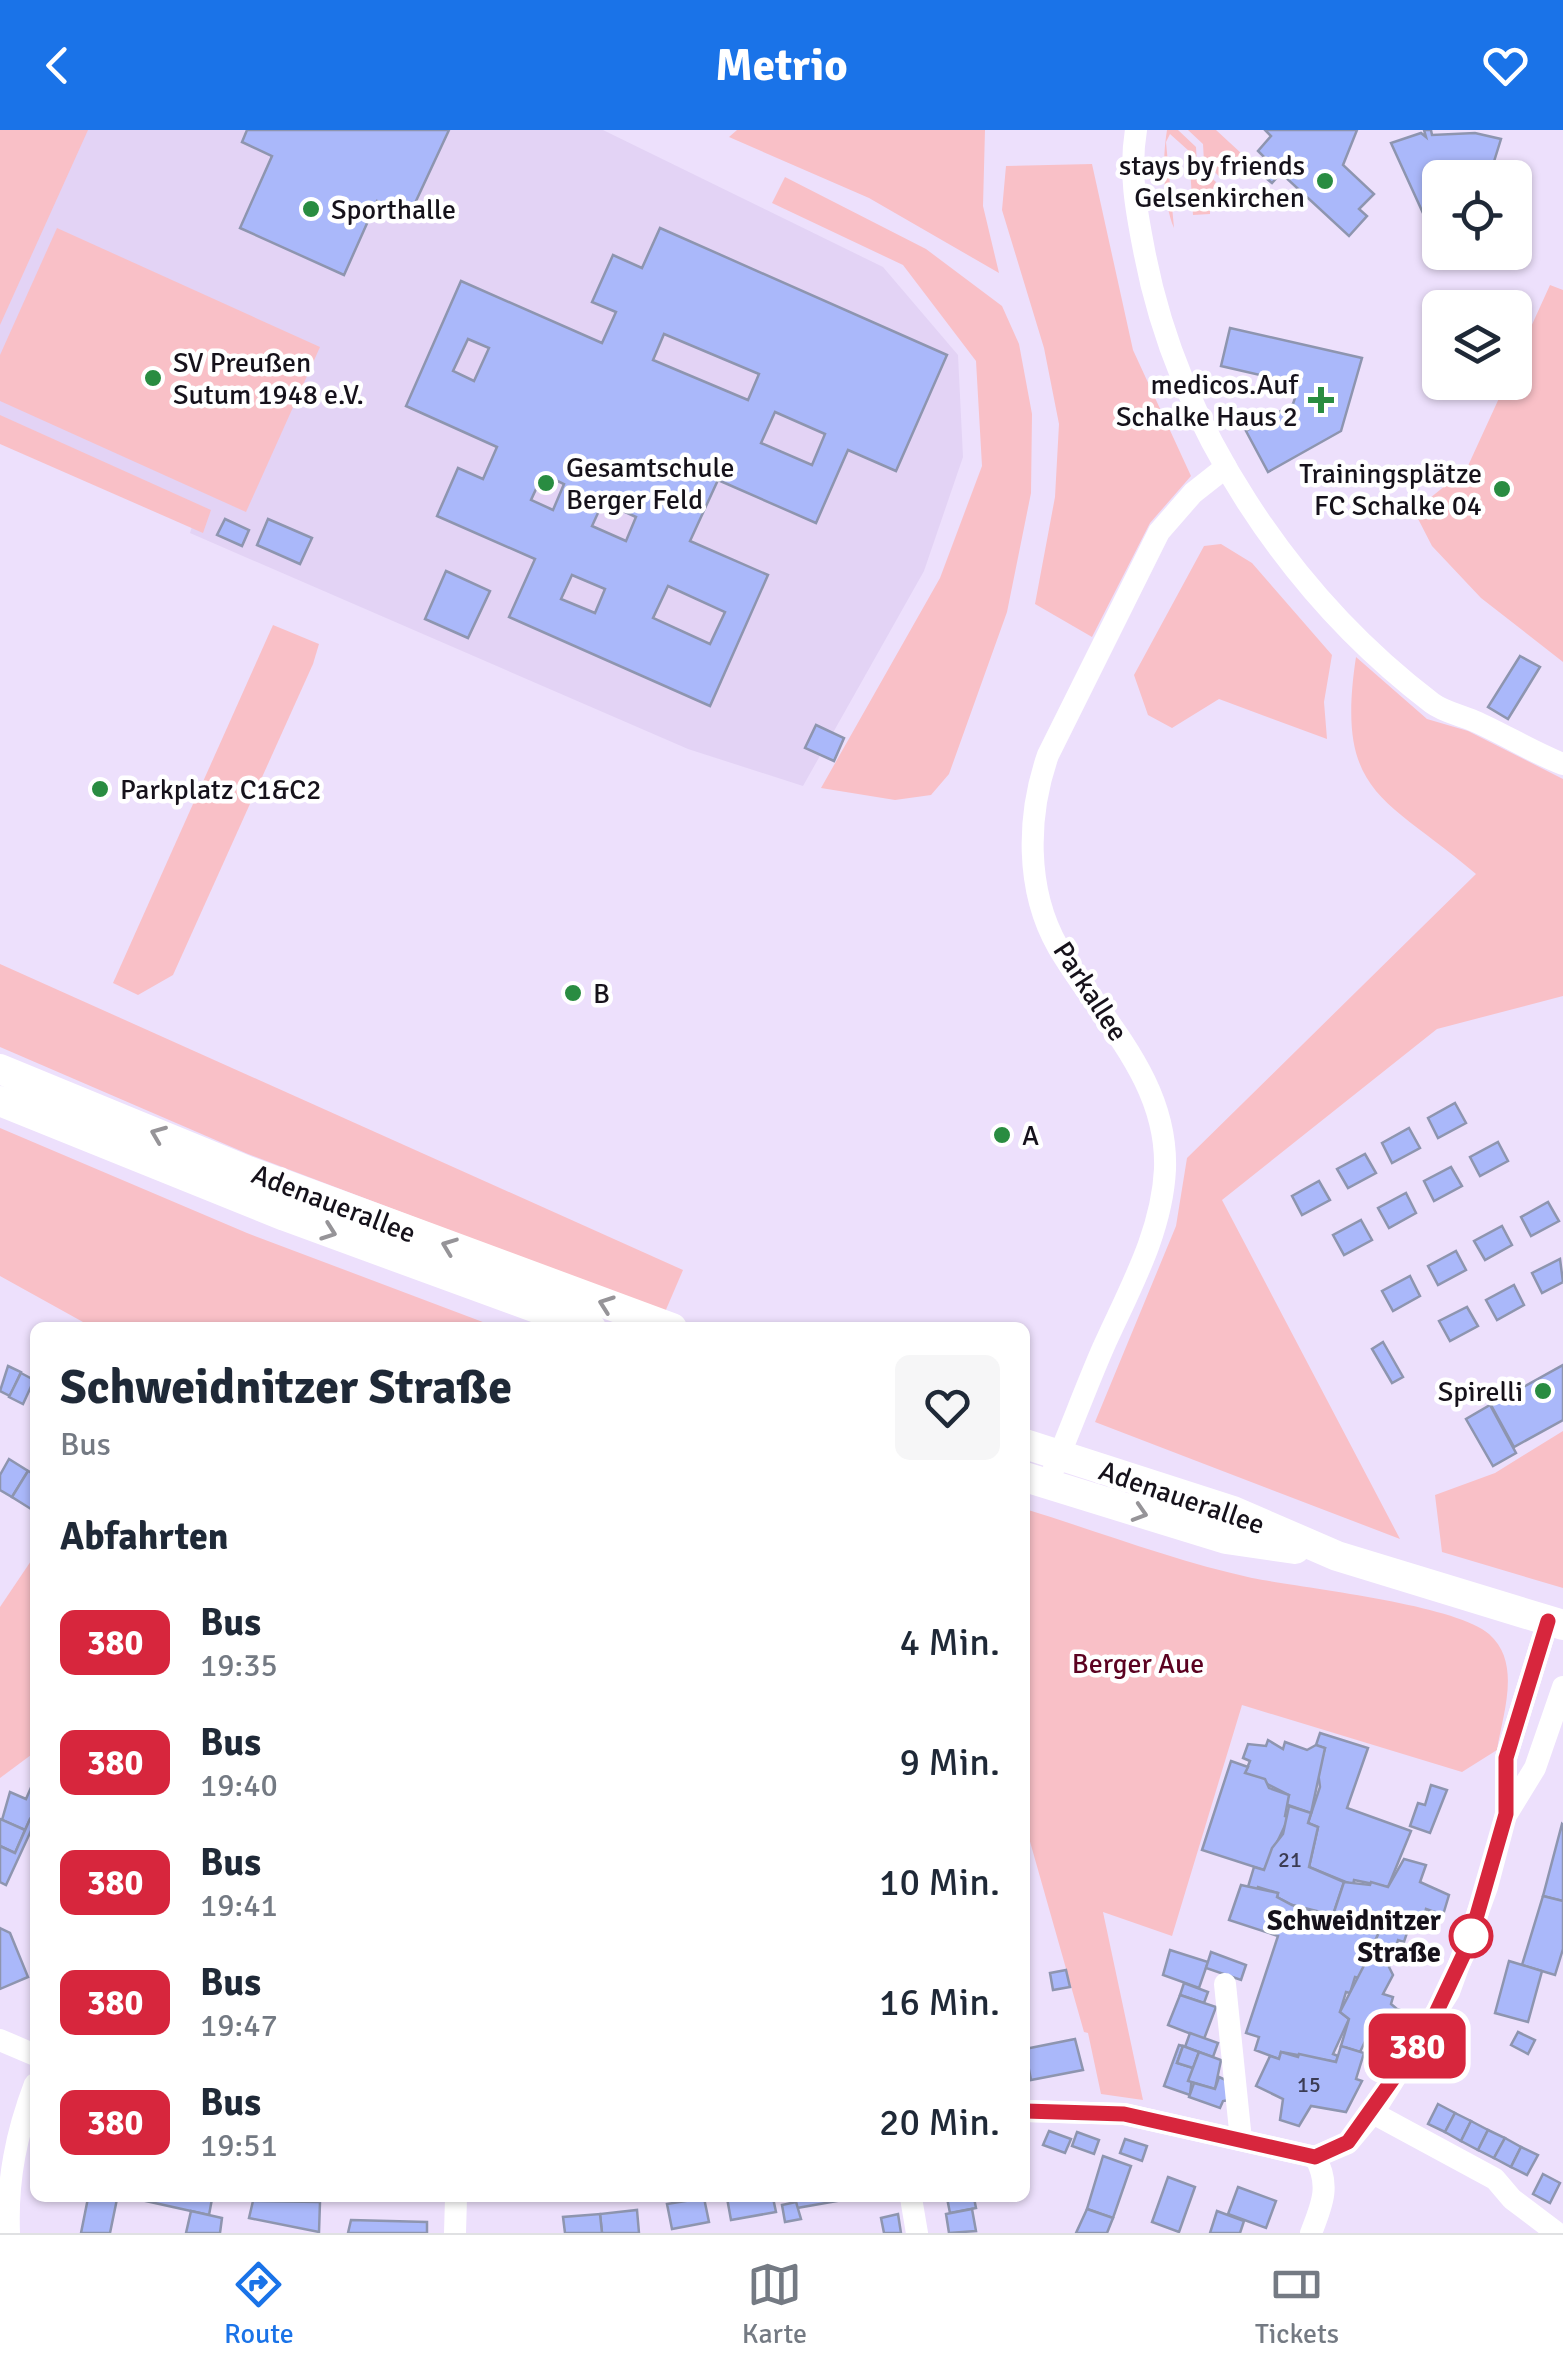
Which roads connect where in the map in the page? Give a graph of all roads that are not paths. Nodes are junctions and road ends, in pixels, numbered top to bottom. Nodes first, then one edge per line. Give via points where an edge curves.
1 (1136, 130) edge
2 (1226, 467) junction
3 (1563, 764) edge
4 (0, 1069) edge
5 (0, 1101) edge
6 (576, 1322) edge
7 (656, 1322) edge
8 (1030, 1446) edge
9 (1059, 1455) junction
10 (1036, 1481) edge
11 (1337, 1556) junction
12 (1556, 1623) edge
13 (1563, 1687) edge
14 (1506, 1814) junction
15 (1225, 1984) dead end
16 (0, 2040) edge
17 (30, 2054) edge
18 (30, 2097) edge
19 (1030, 2110) edge
20 (1373, 2113) junction
21 (1241, 2140) junction
22 (1315, 2157) junction
23 (4, 2194) edge
24 (456, 2202) edge
25 (912, 2202) edge
26 (9, 2233) edge
27 (456, 2233) edge
28 (917, 2233) edge
29 (1310, 2233) edge
30 (1557, 2233) edge

1 - 2 street via 1132,177 1150,282 1188,392
2 - 3 street via 1306,580 1400,676 1436,707
2 - 9 street, Parkallee via 1159,532 1037,787 1032,852 1041,900 1056,944 1141,1068 1158,1114 1165,1166 1159,1221
7 -> 4 main road, Adenauerallee via 248,1171
5 -> 6 main road, Adenauerallee via 285,1216
8 - 9 main road, Adenauerallee
9 - 10 street, Parkallee
9 - 11 main road, Adenauerallee via 1233,1511
10 -> 11 main road, Adenauerallee via 1226,1539
11 - 12 main road, Adenauerallee
12 - 14 street via 1506,1758
13 - 14 street via 1535,1768
14 - 20 street via 1449,1992
15 - 21 street
16 - 17 street
18 - 23 street
19 - 21 street via 1124,2114
20 - 22 street via 1348,2142
20 - 30 street via 1495,2179
21 - 22 street
22 - 29 street via 1326,2176
23 - 26 street
24 - 27 street
25 - 28 street

